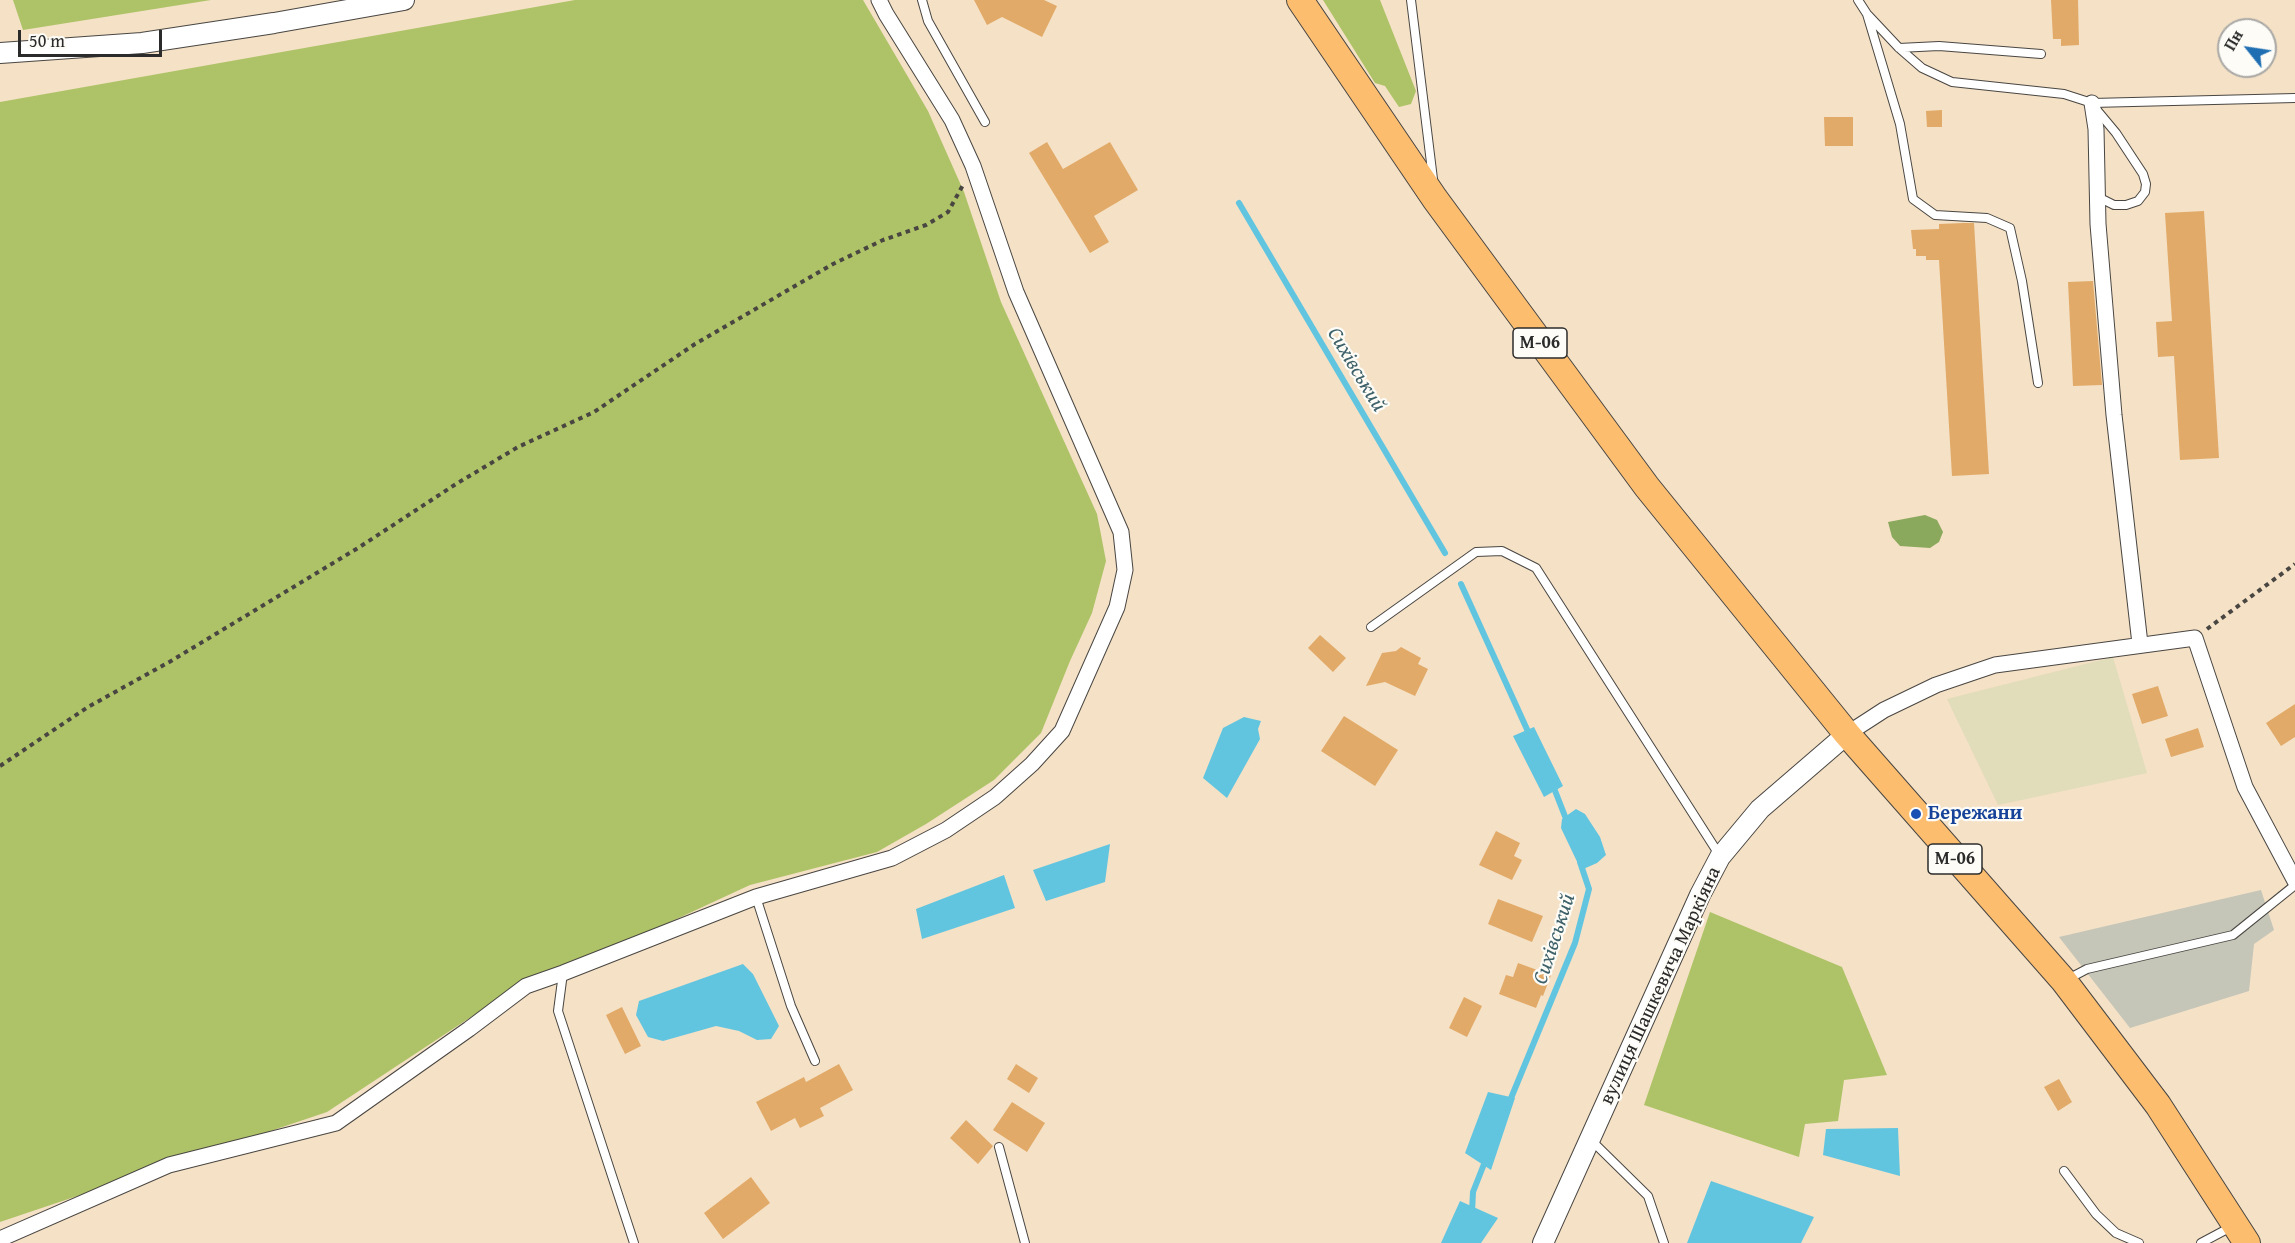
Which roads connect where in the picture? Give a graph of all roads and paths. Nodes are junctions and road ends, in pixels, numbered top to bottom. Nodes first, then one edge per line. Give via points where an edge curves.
1 (404, 0) edge
2 (879, 0) edge
3 (922, 0) edge
4 (1300, 0) edge
5 (1411, 0) edge
6 (1858, 0) edge
7 (1867, 14) junction
8 (1899, 48) junction
9 (0, 53) edge
10 (2041, 54) dead end
11 (2295, 98) edge
12 (2092, 103) junction
13 (985, 122) dead end
14 (973, 166) junction
15 (2098, 196) junction
16 (1435, 199) junction
17 (2038, 383) dead end
18 (2295, 564) edge
19 (1371, 627) dead end
20 (2195, 638) junction
21 (2140, 644) junction
22 (1847, 734) junction
23 (0, 766) edge
24 (1720, 857) junction
25 (2295, 880) edge
26 (2295, 885) edge
27 (756, 897) junction
28 (563, 974) junction
29 (2064, 981) junction
30 (815, 1061) dead end
31 (1590, 1140) junction
32 (999, 1147) dead end
33 (2064, 1172) dead end
34 (2241, 1234) edge
35 (0, 1239) edge
36 (634, 1243) edge
37 (1025, 1243) edge
38 (1543, 1243) edge
39 (1664, 1243) edge
40 (2139, 1243) edge
41 (2201, 1243) edge

1 - 9 street via 142,44
2 - 14 street via 952,120
3 - 13 lane via 928,21
4 - 16 highway, М-06
5 - 16 lane
6 - 7 lane
7 - 8 lane
7 - 17 lane via 1900,124 1913,199 1935,215 1987,218 2010,228
8 - 10 lane via 1939,46
8 - 12 lane via 1922,68 1952,82 2064,94
11 - 12 lane
12 - 15 street
12 - 15 lane via 2116,132 2146,184 2138,201 2126,205 2114,205
14 - 23 path via 948,212 833,264 695,344 594,412 518,447 358,548 88,707
14 - 27 street via 1016,292 1121,532 1125,570 1117,608 1062,731 995,797 946,830 892,858
15 - 21 street via 2114,415
16 - 22 highway, М-06 via 1647,486
18 - 20 path
19 - 24 lane via 1476,552 1502,551 1536,568
20 - 21 street
20 - 25 street via 2245,787
21 - 22 street via 1995,665 1936,685 1884,710
22 - 24 street, вулиця Шашкевича Маркіяна via 1760,809
22 - 29 highway, М-06
24 - 31 street, вулиця Шашкевича Маркіяна
26 - 29 lane via 2233,935 2087,969
27 - 28 street
27 - 30 lane via 791,1006
28 - 35 street via 526,986 336,1123 169,1165
28 - 36 lane via 558,1011
29 - 34 highway, М-06 via 2158,1105
31 - 38 street, вулиця Шашкевича Маркіяна
31 - 39 lane via 1648,1196
32 - 37 lane
33 - 40 lane via 2116,1233
34 - 41 lane

